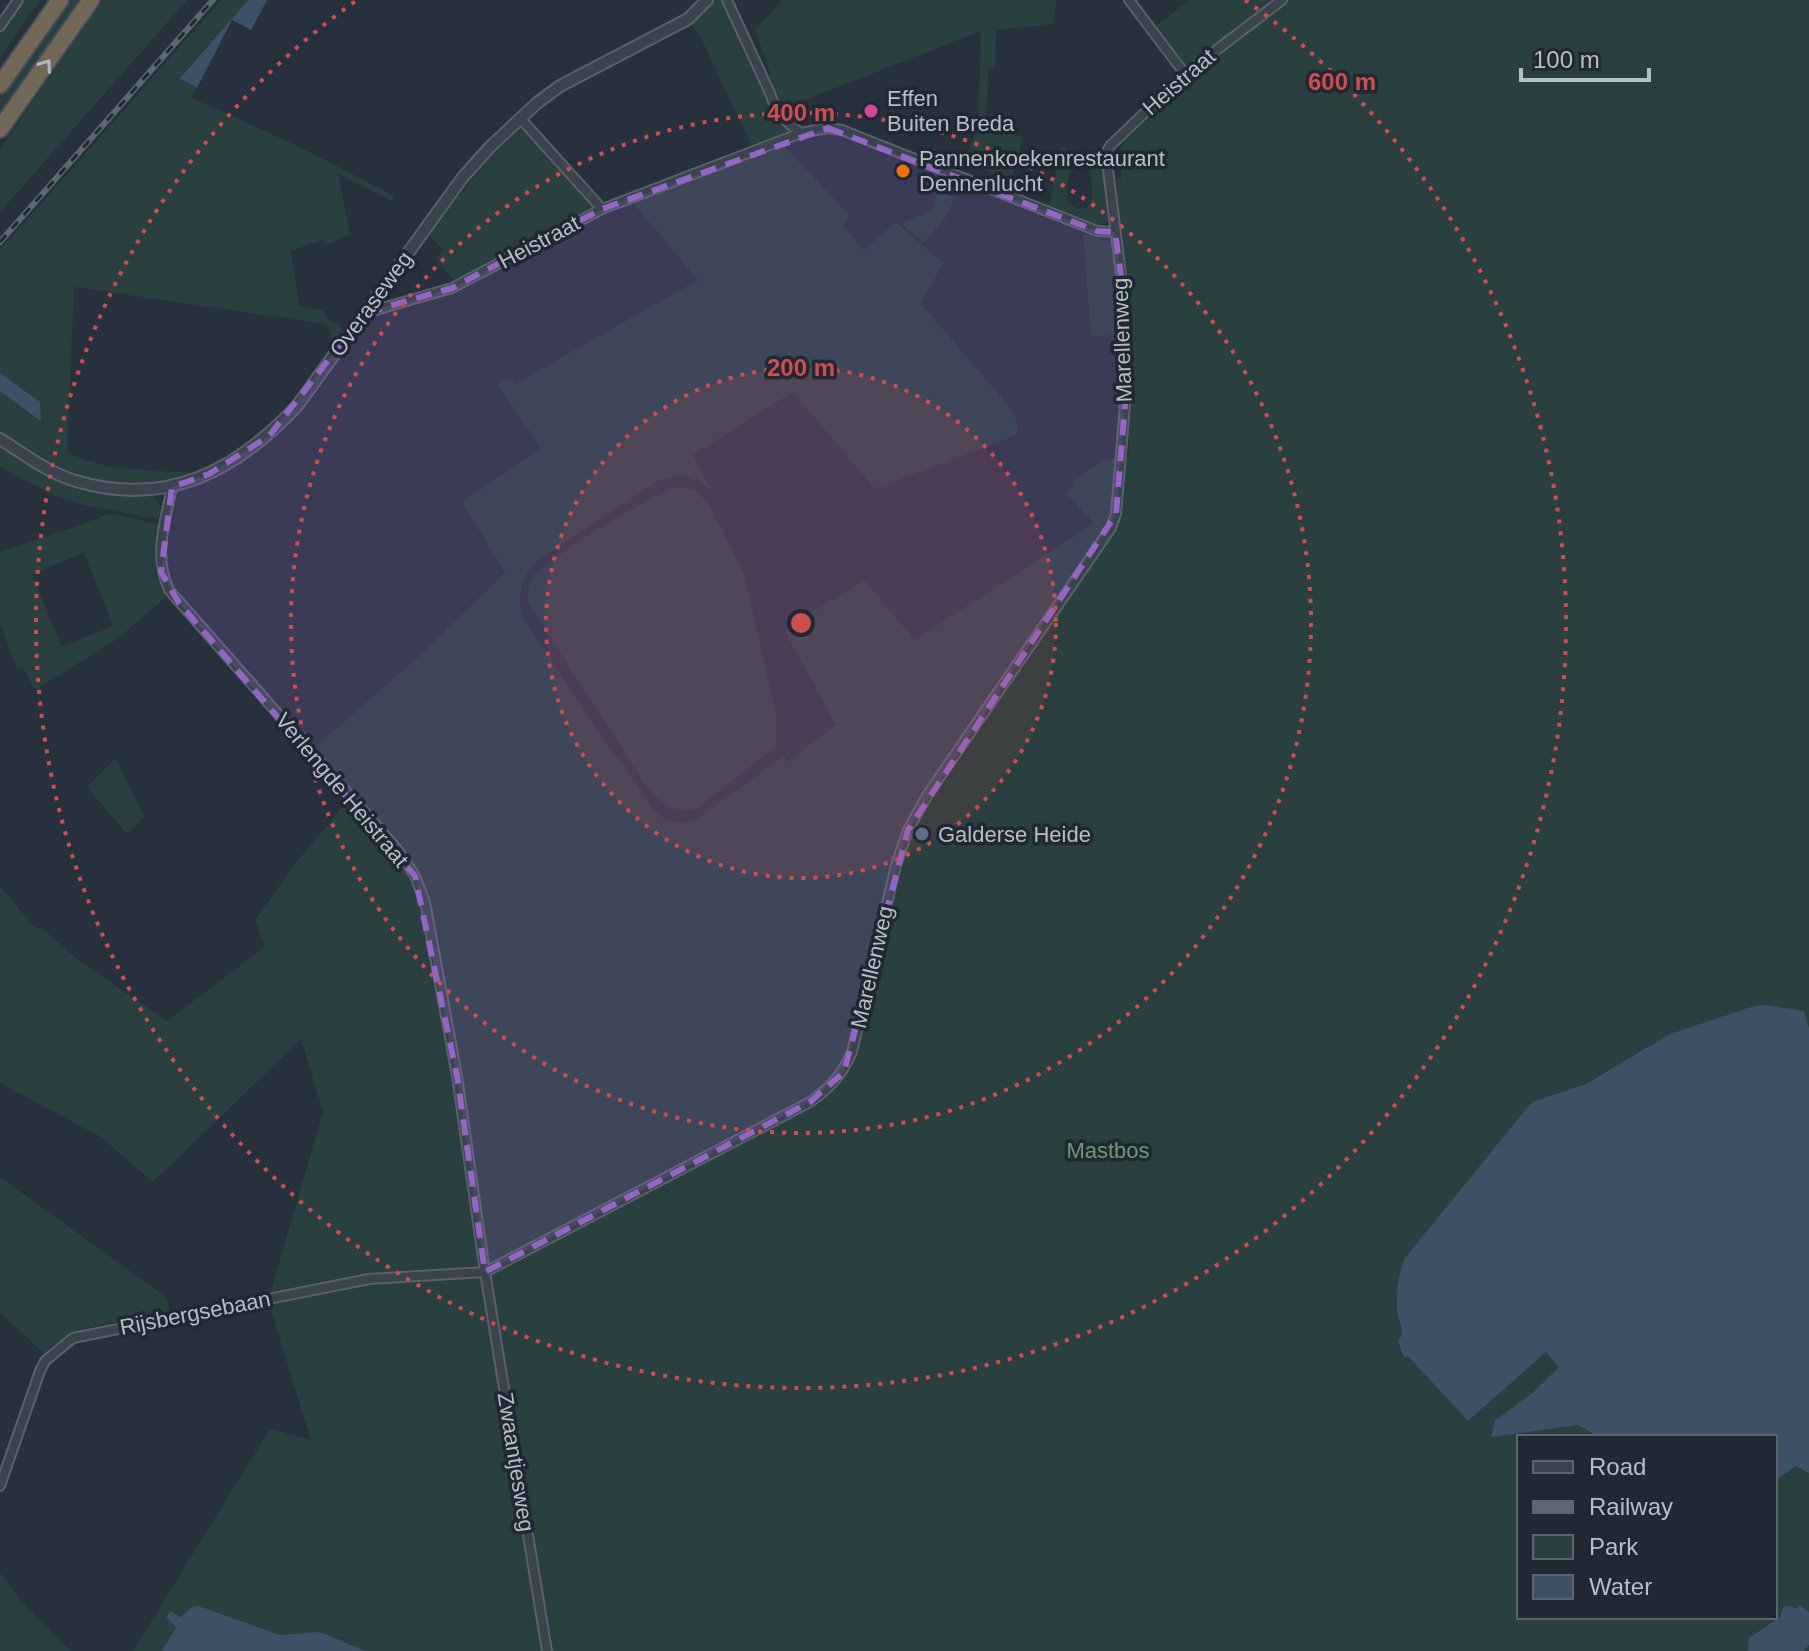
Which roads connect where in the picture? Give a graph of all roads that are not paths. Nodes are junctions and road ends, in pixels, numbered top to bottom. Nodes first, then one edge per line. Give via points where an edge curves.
1 (18, 0) edge
2 (60, 0) edge
3 (91, 0) edge
4 (707, 0) edge
5 (727, 0) edge
6 (1129, 0) edge
7 (1282, 0) edge
8 (0, 26) edge
9 (1185, 74) junction
10 (0, 85) edge
11 (520, 118) junction
12 (0, 129) edge
13 (801, 133) junction
14 (602, 209) junction
15 (1115, 232) junction
16 (365, 313) junction
17 (0, 439) edge
18 (172, 487) junction
19 (485, 1272) junction
20 (0, 1486) edge
21 (547, 1651) edge

1 - 8 street
2 - 10 highway
12 -> 3 highway
4 - 11 street, Overaseweg via 688,19 560,86
5 - 13 street via 775,108
6 - 9 street
7 - 9 street, Heistraat
9 - 15 street, Heistraat via 1106,153
11 - 14 street
11 - 16 street, Overaseweg via 463,177
13 - 14 street, Heistraat
13 - 15 street, Heistraat via 842,130 1042,211 1097,231
14 - 16 street, Heistraat via 452,288
15 - 19 street, Marellenweg via 1123,291 1125,405 1116,514 908,830 844,1072 810,1102
16 - 18 street, Overaseweg via 269,436 209,474
17 - 18 street, Overaseweg via 76,481 112,488
18 - 19 street, Verlengde Heistraat via 159,555 169,590 415,876 425,902 457,1076
19 - 20 street, Rijsbergsebaan via 369,1279 73,1338 40,1371
19 - 21 street, Zwaantjesweg

